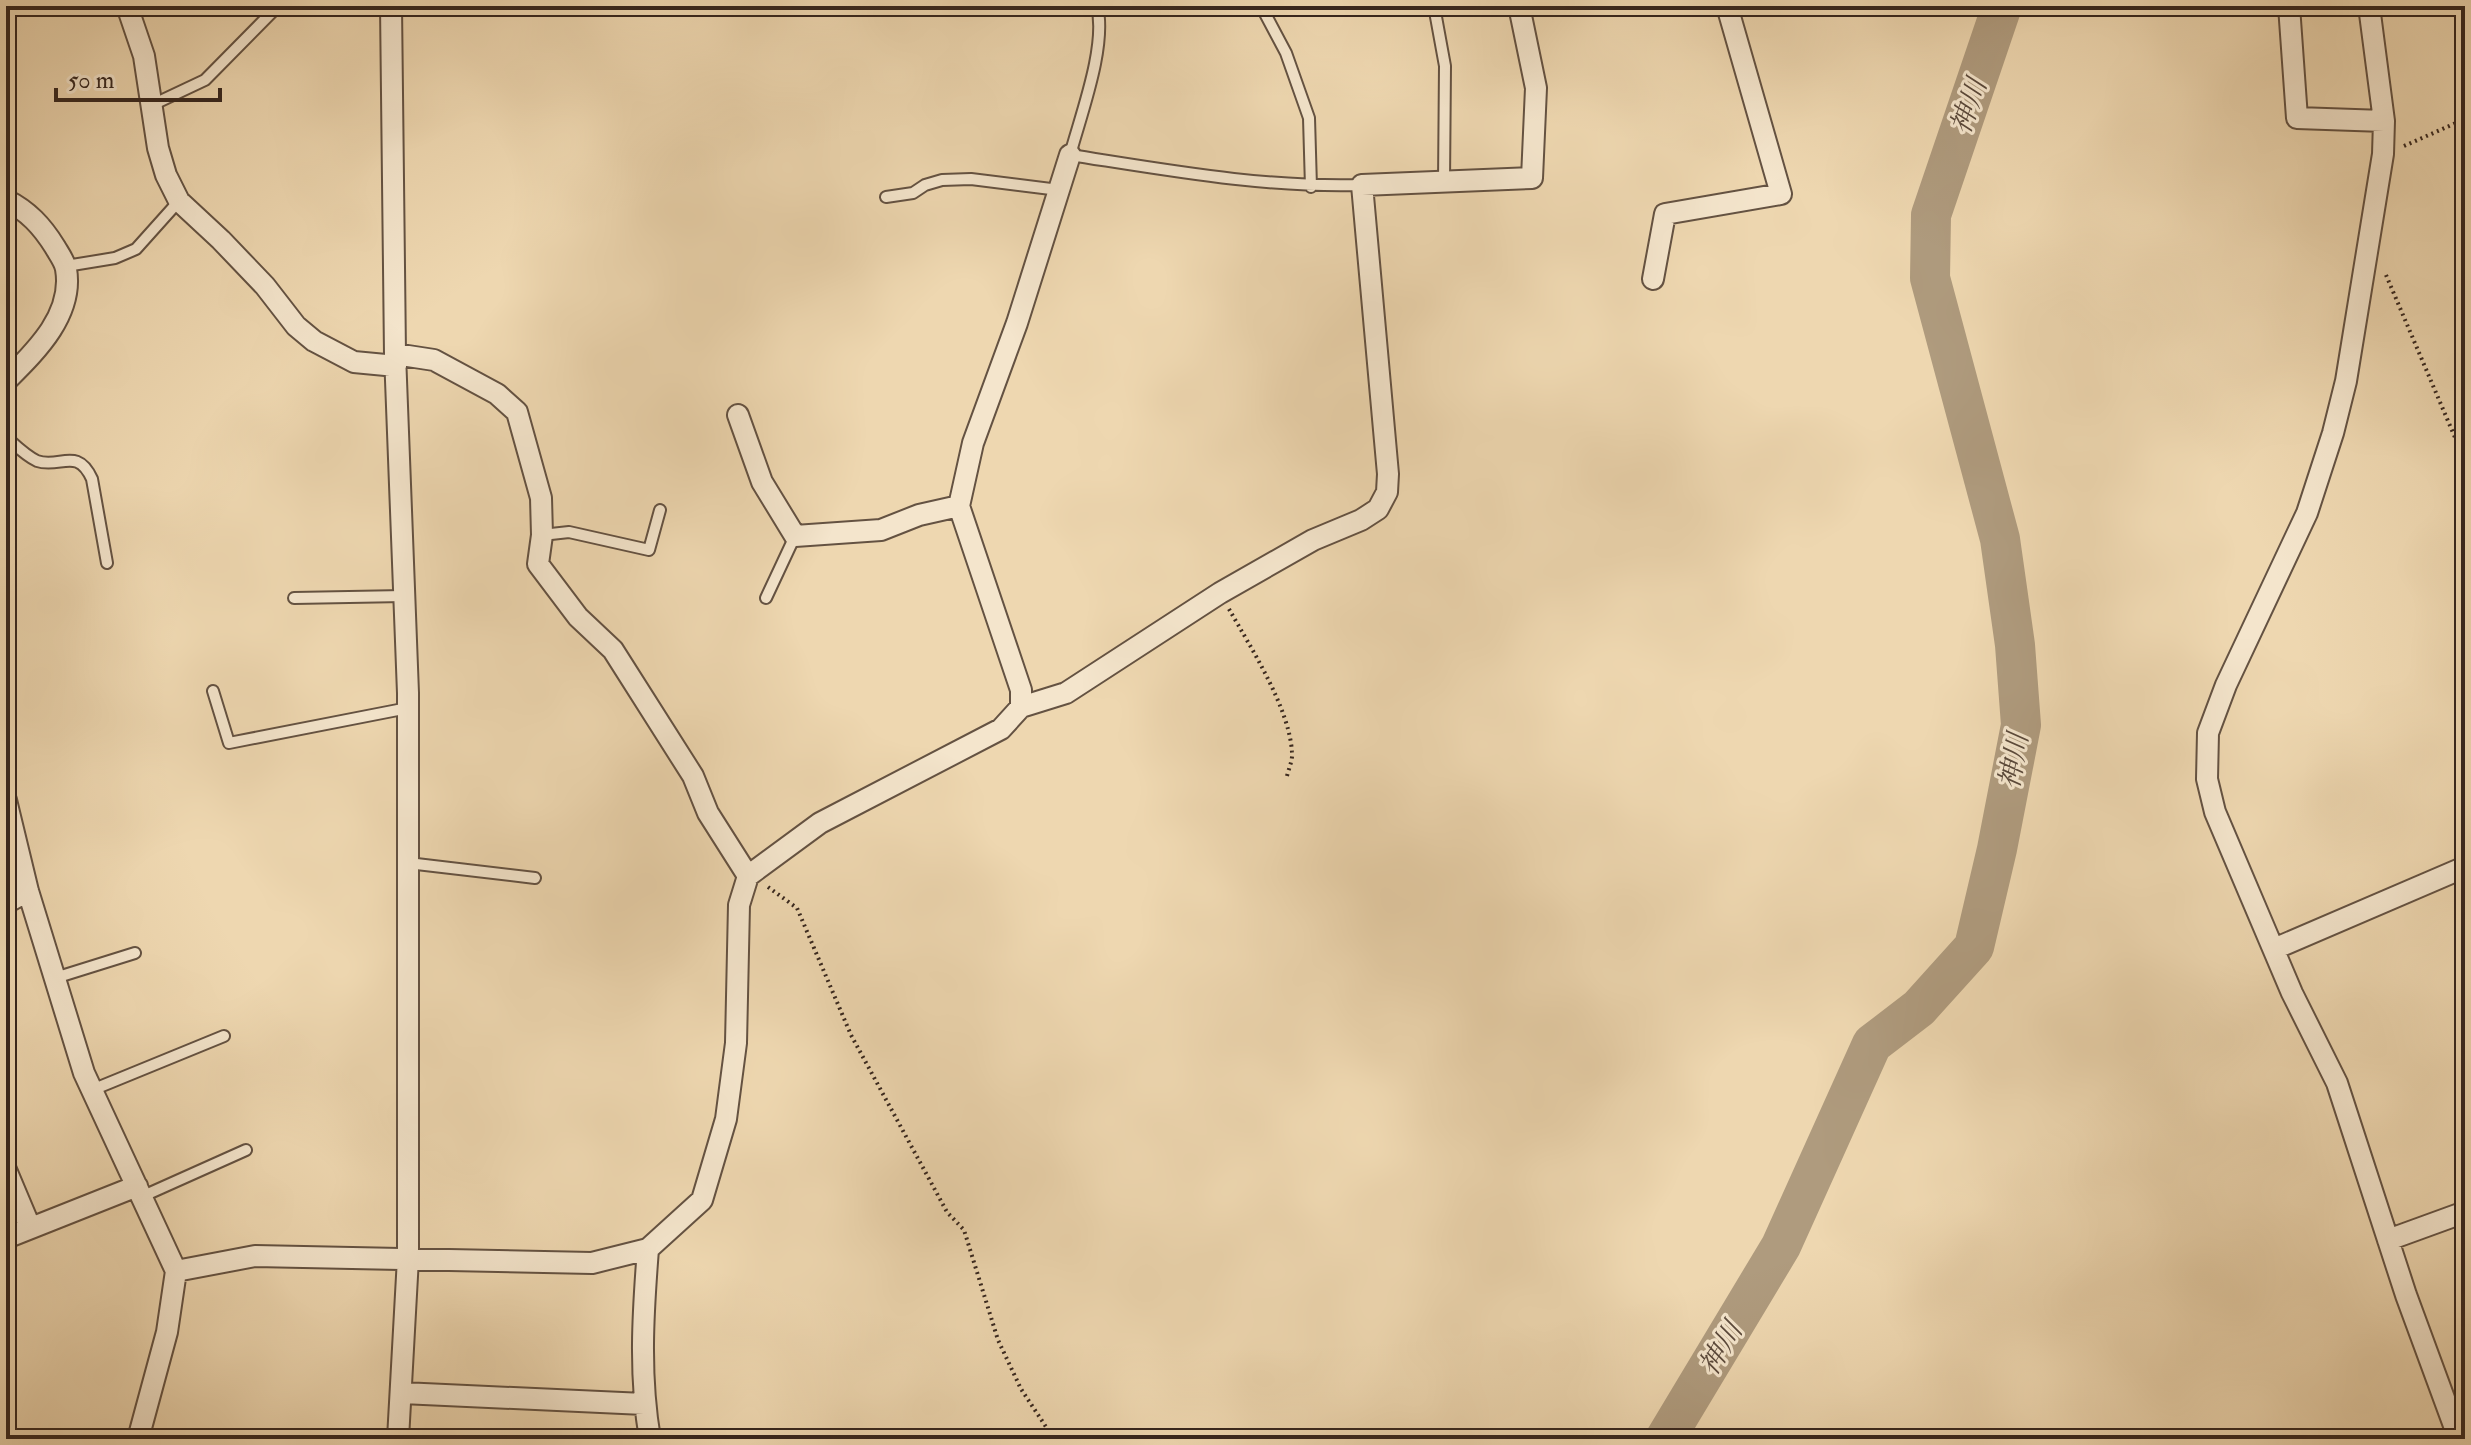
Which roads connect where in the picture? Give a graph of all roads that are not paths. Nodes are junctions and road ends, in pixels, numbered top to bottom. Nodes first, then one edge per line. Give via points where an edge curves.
1 (127, 6) edge
2 (278, 6) edge
3 (391, 6) edge
4 (1097, 6) edge
5 (1261, 6) edge
6 (1434, 6) edge
7 (1519, 6) edge
8 (1727, 6) edge
9 (2289, 6) edge
10 (2369, 6) edge
11 (152, 105) junction
12 (2384, 121) junction
13 (1070, 155) junction
14 (1444, 182) junction
15 (1362, 185) junction
16 (1311, 187) junction
17 (1059, 190) junction
18 (886, 197) dead end
19 (6, 200) edge
20 (179, 201) junction
21 (66, 266) junction
22 (1653, 279) dead end
23 (396, 360) junction
24 (6, 381) edge
25 (738, 415) dead end
26 (6, 437) edge
27 (959, 506) junction
28 (660, 510) dead end
29 (542, 535) junction
30 (795, 536) junction
31 (107, 563) dead end
32 (404, 596) junction
33 (294, 598) dead end
34 (766, 598) dead end
35 (213, 691) dead end
36 (1021, 707) junction
37 (408, 708) junction
38 (6, 800) edge
39 (408, 863) junction
40 (2465, 867) edge
41 (748, 876) junction
42 (535, 878) dead end
43 (28, 891) junction
44 (6, 903) edge
45 (2274, 949) junction
46 (135, 953) dead end
47 (55, 978) junction
48 (224, 1036) dead end
49 (92, 1090) junction
50 (246, 1150) dead end
51 (6, 1170) edge
52 (139, 1191) junction
53 (2465, 1212) edge
54 (30, 1227) junction
55 (6, 1238) edge
56 (2388, 1240) junction
57 (648, 1249) junction
58 (408, 1258) junction
59 (176, 1271) junction
60 (402, 1393) junction
61 (644, 1404) junction
62 (138, 1439) edge
63 (398, 1439) edge
64 (650, 1439) edge
65 (2459, 1439) edge

1 - 11 street via 144,56
2 - 11 lane via 205,80
3 - 23 street
4 - 13 lane via 1101,23 1096,54
5 - 16 lane via 1286,53 1309,118
6 - 14 lane via 1445,66
7 - 14 street via 1536,88 1532,178
8 - 22 street via 1781,194 1665,214
9 - 12 street via 2297,118
10 - 12 street
11 - 20 street via 162,162
12 - 45 street via 2346,381 2321,475 2208,733 2207,779 2215,812
13 - 16 lane
13 - 17 street
14 - 15 street
15 - 16 lane
15 - 36 street via 1388,474 1378,509 1220,593 1066,693
17 - 18 lane via 942,180 913,193
17 - 27 street via 973,443
19 - 21 street via 44,229
20 - 21 lane via 136,249
20 - 23 street via 314,341 354,362
21 - 24 street via 67,291 56,325
23 - 29 street via 434,360 497,394 517,412 541,498
23 - 32 street
25 - 30 street via 762,482
26 - 31 lane via 33,460 73,459 87,468
27 - 30 street via 881,530
27 - 36 street via 1021,690
28 - 29 lane via 649,550 569,532
29 - 41 street via 538,564 578,617 613,650 693,776 708,813
30 - 34 lane
32 - 33 lane
32 - 37 street
35 - 37 lane via 229,743
36 - 41 street via 1001,729 820,823
37 - 39 street
38 - 43 street
39 - 42 lane
39 - 58 street
40 - 45 street
41 - 57 street via 739,905 736,1043 726,1119 702,1200
43 - 44 street
43 - 47 street
45 - 56 street via 2337,1083
46 - 47 lane
47 - 49 street
48 - 49 lane
49 - 52 street
50 - 52 lane
51 - 54 street
52 - 54 street
52 - 59 street
53 - 56 street
54 - 55 street
56 - 65 street
57 - 58 street via 592,1263
57 - 61 street via 641,1334
58 - 59 street via 255,1256
58 - 60 street
59 - 62 street via 167,1332
60 - 61 street
60 - 63 street
61 - 64 street

